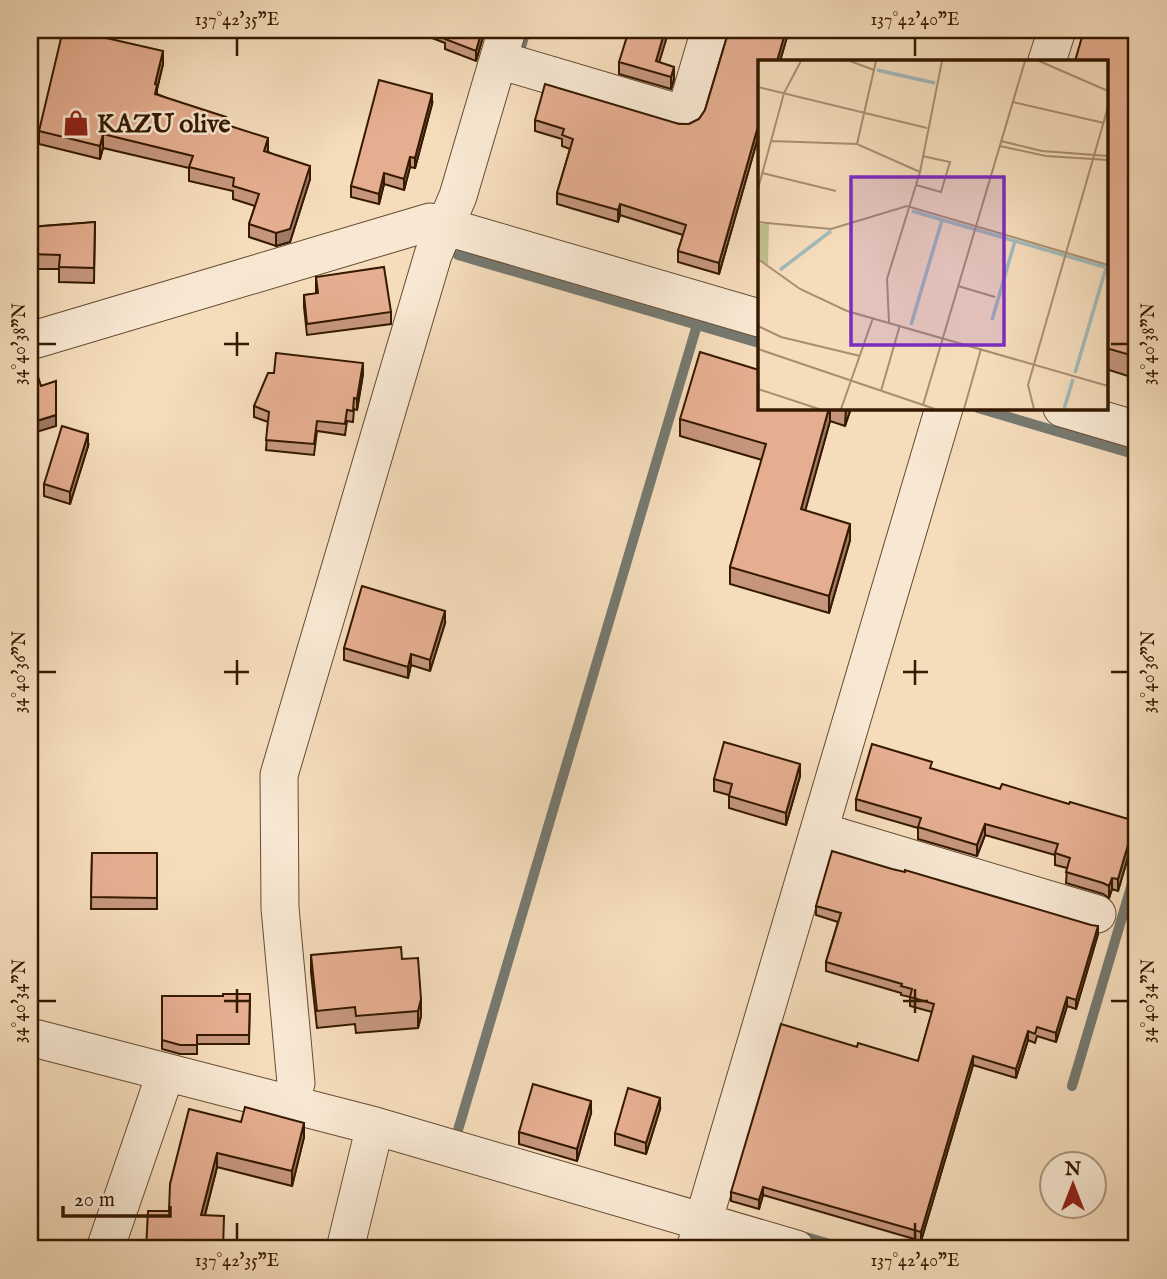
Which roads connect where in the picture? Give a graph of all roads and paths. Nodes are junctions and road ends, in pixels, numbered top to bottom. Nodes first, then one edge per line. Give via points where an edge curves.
1 (710, 30) edge
2 (1057, 30) edge
3 (503, 45) edge
4 (1047, 60) edge
5 (445, 226) junction
6 (758, 318) edge
7 (30, 341) edge
8 (944, 410) edge
9 (1069, 410) edge
10 (1137, 430) edge
11 (819, 831) junction
12 (1097, 914) dead end
13 (30, 1037) edge
14 (166, 1072) junction
15 (290, 1104) junction
16 (375, 1126) junction
17 (699, 1236) edge
18 (105, 1249) edge
19 (345, 1249) edge
20 (796, 1249) edge

1 - 3 street via 685,114
2 - 4 street
3 - 5 street
5 - 6 street
5 - 7 street via 430,222
5 - 15 street via 279,775 280,908 296,1083
8 - 11 street
9 - 10 street
11 - 12 street
11 - 17 street
13 - 14 street
14 - 15 street
14 - 18 street
15 - 16 street
16 - 17 street
16 - 19 street
17 - 20 street

